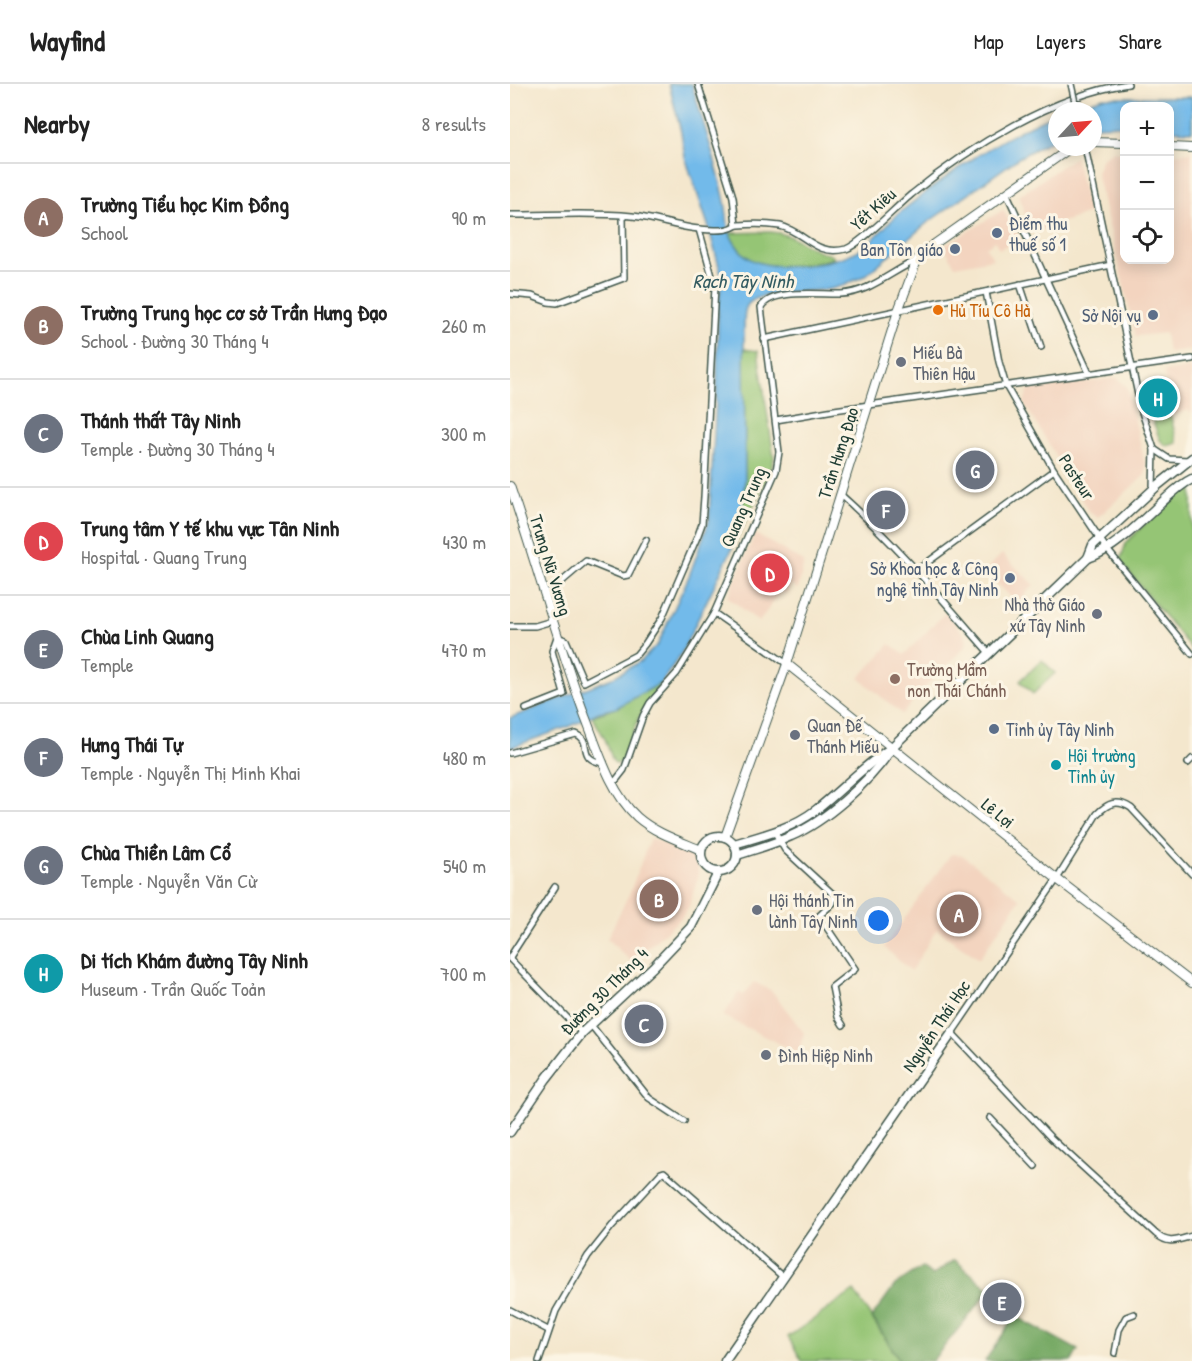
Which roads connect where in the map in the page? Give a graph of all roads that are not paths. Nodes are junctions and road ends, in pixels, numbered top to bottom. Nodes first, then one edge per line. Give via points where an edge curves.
1 (698, 84) edge
2 (1071, 84) edge
3 (1128, 84) edge
4 (1075, 102) edge
5 (1102, 142) edge
6 (1120, 143) edge
7 (1174, 147) edge
8 (1192, 148) edge
9 (1060, 156) edge
10 (1087, 156) edge
11 (1007, 194) junction
12 (510, 215) edge
13 (623, 216) junction
14 (736, 225) junction
15 (699, 229) junction
16 (917, 260) junction
17 (1112, 265) junction
18 (1044, 279) junction
19 (1020, 284) junction
20 (986, 292) junction
21 (510, 294) edge
22 (898, 311) junction
23 (764, 339) junction
24 (1041, 346) dead end
25 (1192, 359) edge
26 (1134, 367) junction
27 (1089, 373) junction
28 (1006, 386) junction
29 (868, 405) junction
30 (776, 420) junction
31 (1154, 449) junction
32 (1190, 459) edge
33 (1053, 470) junction
34 (1192, 479) edge
35 (510, 486) edge
36 (1153, 489) junction
37 (840, 494) junction
38 (1100, 539) junction
39 (646, 540) dead end
40 (1106, 548) junction
41 (1088, 558) junction
42 (916, 570) junction
43 (546, 595) junction
44 (714, 613) junction
45 (552, 621) junction
46 (510, 626) edge
47 (557, 637) junction
48 (990, 654) junction
49 (1192, 654) edge
50 (787, 664) junction
51 (526, 709) dead end
52 (891, 748) junction
53 (510, 753) edge
54 (604, 763) junction
55 (613, 784) junction
56 (774, 831) junction
57 (725, 837) junction
58 (778, 841) junction
59 (734, 844) junction
60 (701, 850) junction
61 (737, 855) junction
62 (718, 873) junction
63 (1192, 874) edge
64 (1057, 879) junction
65 (555, 887) dead end
66 (510, 958) edge
67 (1192, 983) edge
68 (591, 1025) junction
69 (843, 1025) dead end
70 (582, 1033) junction
71 (952, 1033) junction
72 (990, 1118) dead end
73 (684, 1121) dead end
74 (510, 1132) edge
75 (1035, 1166) dead end
76 (1192, 1236) edge
77 (783, 1277) junction
78 (510, 1310) edge
79 (1134, 1314) dead end
80 (548, 1330) junction
81 (1115, 1353) dead end
82 (539, 1361) edge
83 (724, 1361) edge

1 - 14 street via 733,197
2 - 4 street, bridge
3 - 14 street, Yết Kiêu via 1065,100 974,149 914,192 852,247 814,246 783,227
5 - 6 street
7 - 8 street
9 - 11 street, Trần Hưng Đạo
10 - 17 street
11 - 16 street, Trần Hưng Đạo via 933,244
11 - 18 street
12 - 13 street
13 - 15 street
13 - 21 street via 624,278 557,303
14 - 15 street via 729,229
15 - 47 street via 716,287 702,524 662,618 636,656 584,682 566,640
16 - 22 street, Trần Hưng Đạo
16 - 23 street, Quang Trung via 878,283 844,294 786,295 766,300 760,312
17 - 18 street
17 - 26 street
18 - 19 street
18 - 27 street
19 - 20 street
19 - 24 street
20 - 22 street
20 - 28 street, Pasteur
22 - 23 street
22 - 29 street, Trần Hưng Đạo
23 - 30 street, Quang Trung
25 - 26 street
26 - 27 street
26 - 31 street
27 - 28 street
28 - 29 street
28 - 33 street, Pasteur
29 - 30 street
29 - 37 street, Trần Hưng Đạo
30 - 44 street, Quang Trung via 776,471
31 - 32 street via 1168,459
31 - 36 street
32 - 36 main road
33 - 38 street, Pasteur
33 - 42 street
34 - 40 main road
35 - 43 street, Trưng Nữ Vương
36 - 38 main road
37 - 42 street
37 - 50 street, Trần Hưng Đạo
38 - 40 street, Pasteur
38 - 41 main road
39 - 43 street via 628,575 586,561
40 - 41 main road
40 - 49 street, Pasteur
41 - 48 main road
42 - 48 street
43 - 45 street, Trưng Nữ Vương
44 - 50 street
44 - 55 street, Quang Trung via 677,673 650,703 624,770
45 - 46 street
45 - 47 street, Trưng Nữ Vương
47 - 51 street via 552,651 564,694
47 - 54 street, Trưng Nữ Vương
48 - 52 main road
50 - 52 street, Lê Lợi
50 - 57 street, Trần Hưng Đạo
52 - 56 main road via 870,761 815,810
52 - 58 main road via 878,769 840,803 808,827
52 - 64 street, Lê Lợi
53 - 54 street via 576,734 583,739 589,758
54 - 55 street
55 - 60 street via 637,817
56 - 58 street
56 - 59 main road
57 - 59 main road
57 - 60 main road via 713,837
58 - 61 main road
58 - 69 street via 834,895 833,903 819,916 855,969 832,987
59 - 61 main road
60 - 62 main road via 705,865
61 - 62 main road via 733,867
62 - 68 main road, Đường 30 Tháng 4 via 691,927
63 - 64 street, Nguyễn Thái Học via 1131,808 1116,802 1100,811
64 - 67 street, Lê Lợi
64 - 71 street, Nguyễn Thái Học
65 - 66 street
66 - 70 street
68 - 70 main road, Đường 30 Tháng 4
68 - 73 street via 649,1098
70 - 74 main road, Đường 30 Tháng 4
71 - 76 street via 1051,1138 1162,1240 1171,1242
71 - 77 main road, Nguyễn Thái Học
72 - 75 street
77 - 80 street via 664,1172 588,1256
77 - 83 main road, Nguyễn Thái Học
78 - 80 street
79 - 81 street via 1126,1317 1119,1330
80 - 82 street

